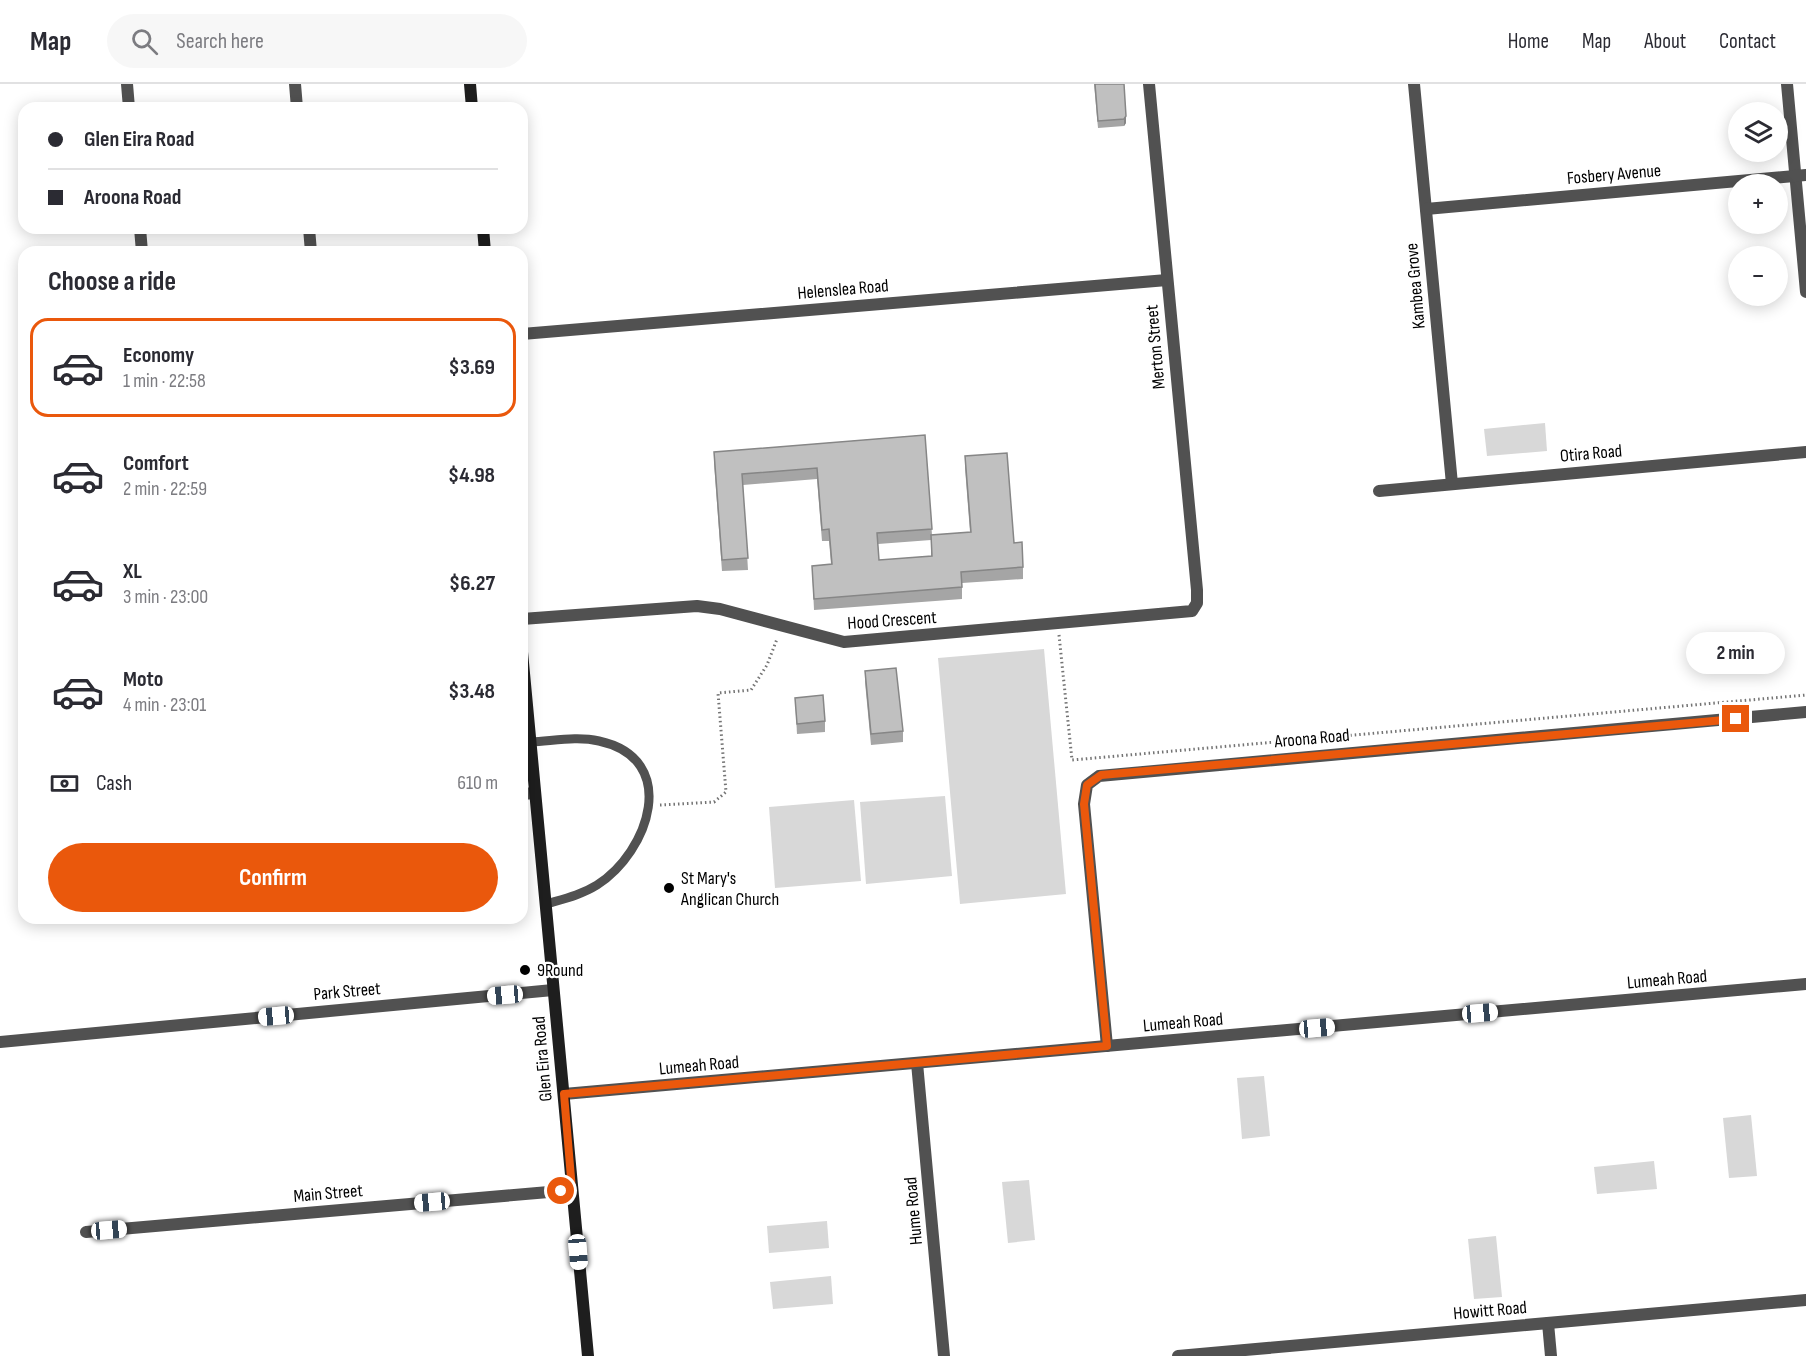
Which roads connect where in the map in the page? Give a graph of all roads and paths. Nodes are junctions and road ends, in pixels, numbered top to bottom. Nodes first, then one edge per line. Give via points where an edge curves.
1 (127, 84) edge
2 (295, 84) edge
3 (470, 84) edge
4 (1149, 84) edge
5 (1414, 84) edge
6 (1787, 84) edge
7 (128, 102) edge
8 (296, 102) edge
9 (472, 102) edge
10 (1801, 175) edge
11 (1426, 209) junction
12 (1167, 280) junction
13 (1806, 292) edge
14 (528, 333) edge
15 (1806, 452) edge
16 (1452, 484) junction
17 (1379, 491) dead end
18 (1196, 607) joint
19 (528, 620) edge
20 (1058, 625) junction
21 (783, 626) junction
22 (1806, 695) edge
23 (1806, 712) edge
24 (528, 718) edge
25 (531, 742) junction
26 (535, 793) junction
27 (528, 794) edge
28 (650, 805) junction
29 (546, 904) junction
30 (1806, 984) edge
31 (553, 990) junction
32 (0, 1042) edge
33 (1107, 1046) junction
34 (917, 1064) junction
35 (564, 1094) junction
36 (572, 1190) junction
37 (86, 1232) dead end
38 (1806, 1300) edge
39 (1548, 1323) junction
40 (588, 1356) edge
41 (944, 1356) edge
42 (1178, 1356) edge
43 (1551, 1356) edge

1 - 7 street
2 - 8 street
3 - 9 main road
4 - 12 street, Merton Street
5 - 11 street, Kambea Grove
6 - 10 street
10 - 11 street, Fosbery Avenue
10 - 13 street
11 - 16 street, Kambea Grove
12 - 14 street, Helenslea Road
12 - 18 street, Merton Street
15 - 16 street, Otira Road
16 - 17 street, Otira Road
18 - 20 street, Hood Crescent via 1182,613
19 - 21 street, Hood Crescent via 697,606
20 - 21 street, Hood Crescent via 844,642
20 - 22 path via 1072,760
21 - 28 path via 767,665 751,690 718,693 726,792 714,802
23 - 33 street, Aroona Road via 1099,776 1087,785 1084,804
24 - 25 main road, Glen Eira Road
25 - 26 main road, Glen Eira Road
25 - 28 lane via 583,739 627,752 636,758 647,778
26 - 27 street
26 - 29 main road, Glen Eira Road
28 - 29 lane via 631,848 610,874 585,891
29 - 31 main road, Glen Eira Road
30 - 33 street, Lumeah Road
31 - 32 street, Park Street
31 - 35 main road, Glen Eira Road
33 - 34 street, Lumeah Road
34 - 35 street, Lumeah Road
34 - 41 street, Hume Road
35 - 36 main road, Glen Eira Road
36 - 37 street, Main Street
36 - 40 main road, Glen Eira Road
38 - 39 street, Howitt Road
39 - 42 street, Howitt Road
39 - 43 street

